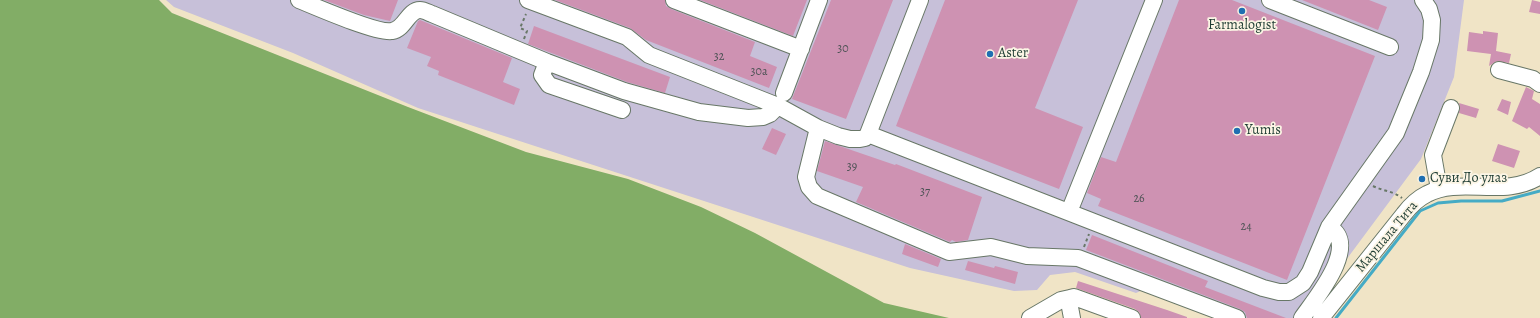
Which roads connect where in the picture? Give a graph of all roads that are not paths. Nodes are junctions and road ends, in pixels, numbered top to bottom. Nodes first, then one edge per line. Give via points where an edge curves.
1 (299, 0) edge
2 (674, 0) edge
3 (819, 0) edge
4 (920, 0) edge
5 (1154, 0) edge
6 (1270, 0) edge
7 (1423, 0) edge
8 (529, 1) edge
9 (1390, 47) dead end
10 (800, 49) junction
11 (547, 62) junction
12 (1499, 70) dead end
13 (1540, 84) edge
14 (781, 100) junction
15 (1451, 108) dead end
16 (622, 110) dead end
17 (818, 128) junction
18 (868, 134) junction
19 (1538, 182) edge
20 (1439, 189) junction
21 (1069, 212) junction
22 (1329, 227) junction
23 (1070, 298) junction
24 (1030, 318) edge
25 (1072, 318) edge
26 (1132, 318) edge
27 (1237, 318) edge
28 (1302, 318) edge
29 (1321, 318) edge

1 - 11 street via 391,32 400,29 412,12 420,10
2 - 10 street
3 - 10 street
4 - 18 street
5 - 21 street
6 - 9 street
7 - 22 street via 1430,9 1431,40 1396,133
8 - 14 street via 627,37 649,55
10 - 14 street
11 - 14 street via 624,91 699,112 748,118 763,117 770,114
11 - 16 street via 542,76 549,85
12 - 13 street
14 - 17 street
15 - 20 street via 1434,155
17 - 18 street via 850,140 865,138
17 - 27 street via 806,176 809,187 817,196 949,252 991,247 1027,256 1078,258
18 - 21 street
19 - 20 street, Маршала Тита via 1513,187
20 - 29 street, Маршала Тита via 1411,206
21 - 22 street via 1263,288 1285,292 1298,288 1310,272
22 - 28 street via 1338,236 1339,258 1321,292
23 - 24 street via 1061,300
23 - 25 street
23 - 26 street

